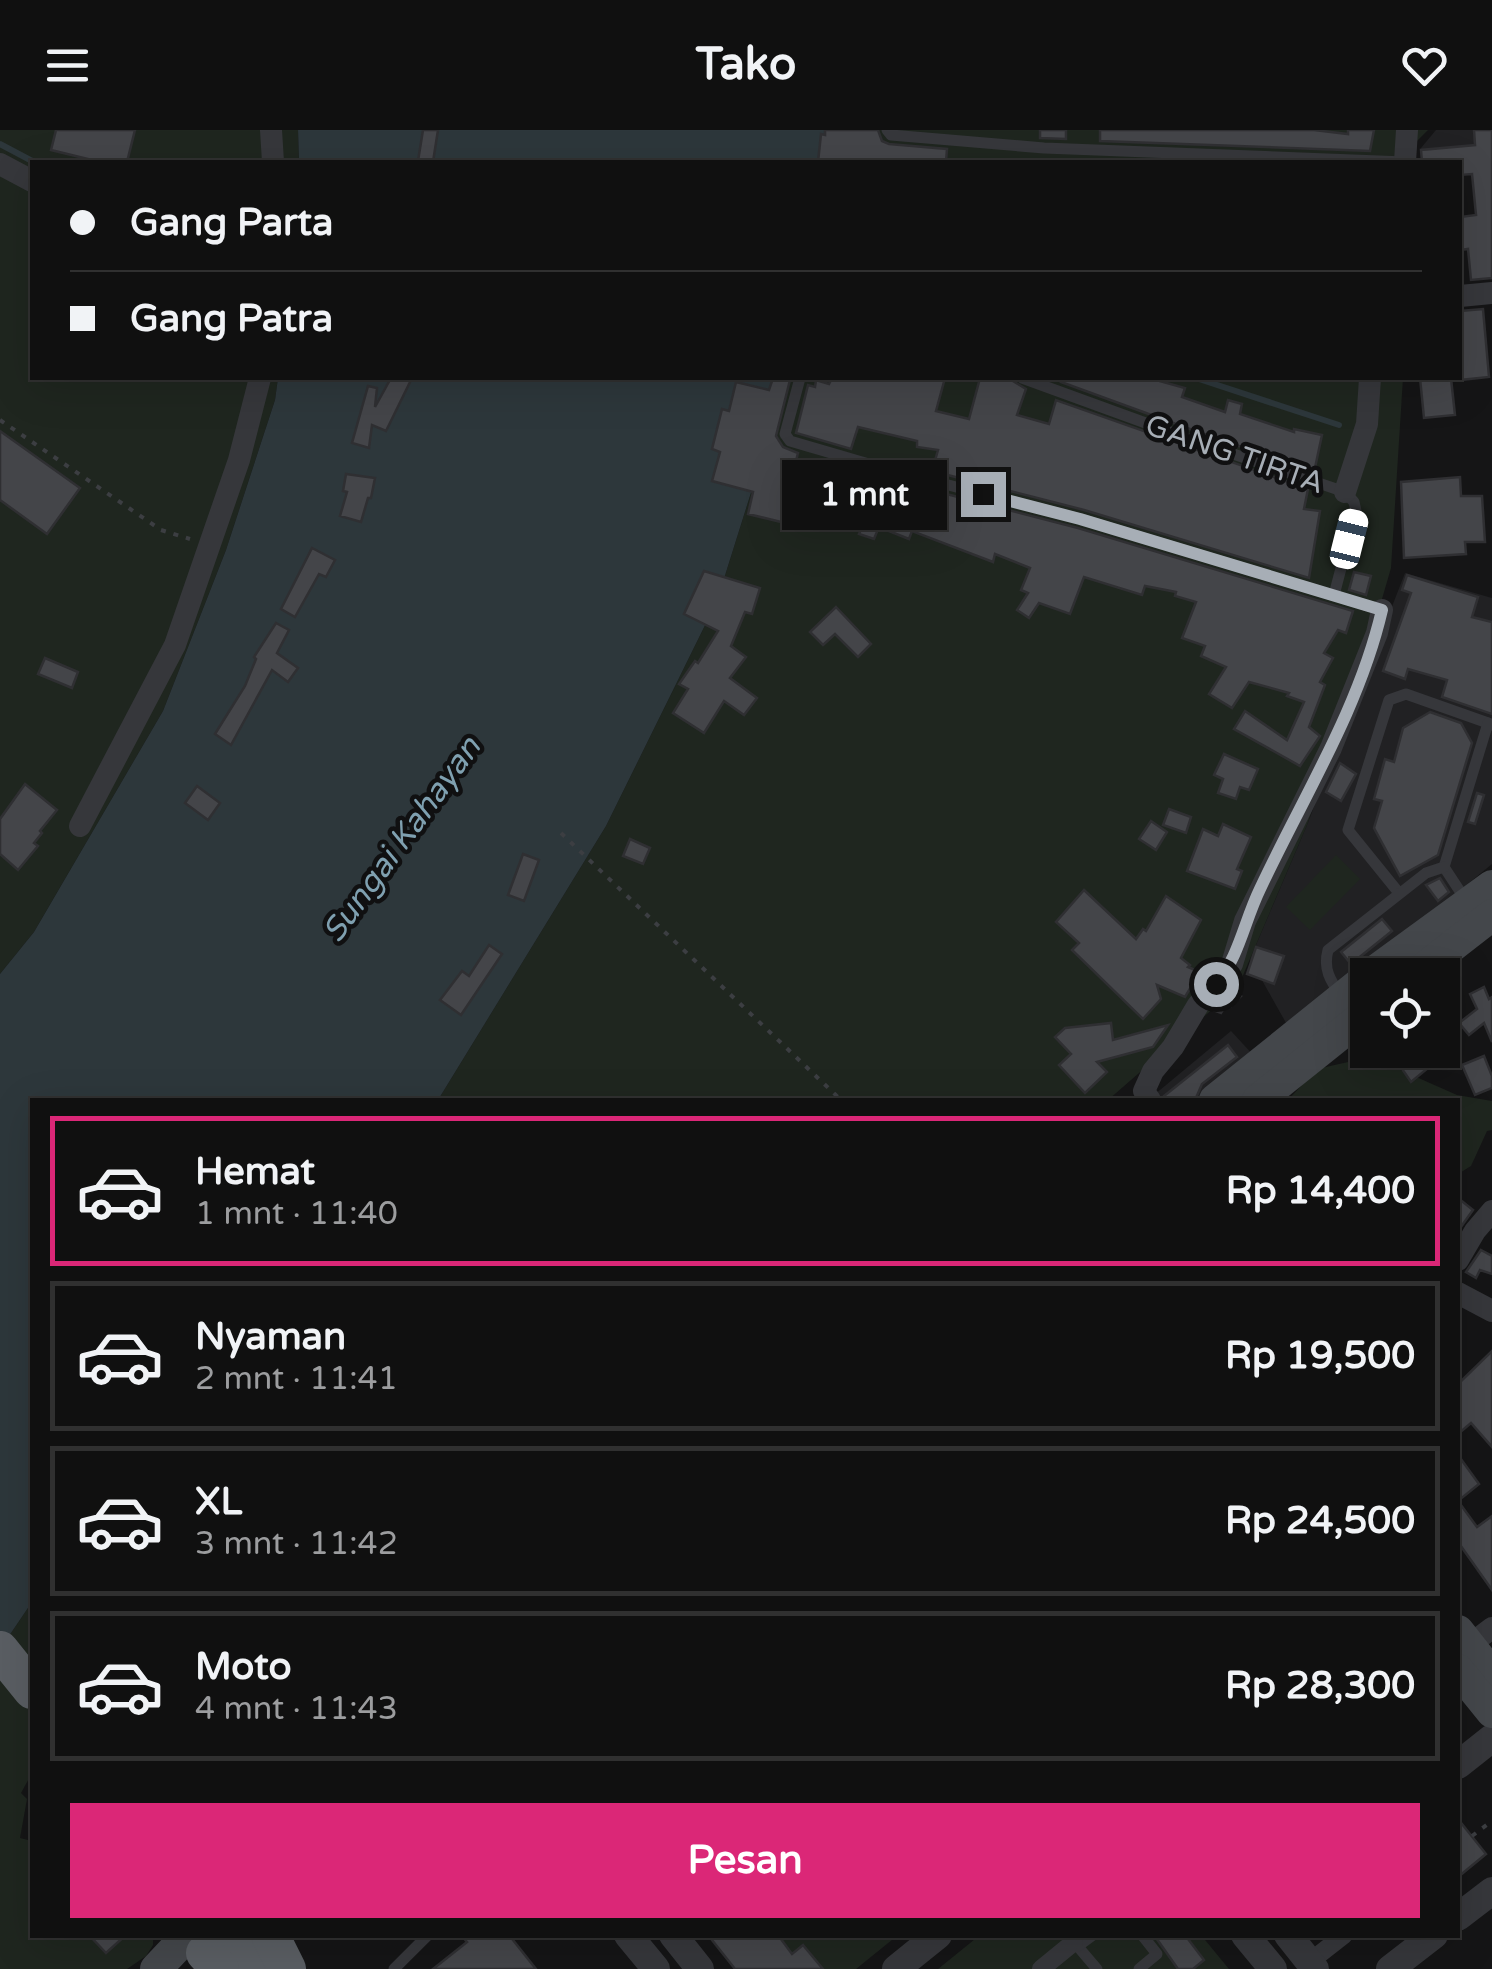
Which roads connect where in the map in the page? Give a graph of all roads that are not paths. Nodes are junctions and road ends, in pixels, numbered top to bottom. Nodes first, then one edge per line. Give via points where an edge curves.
1 (271, 130) edge
2 (887, 130) edge
3 (1406, 130) edge
4 (1183, 157) edge
5 (272, 160) edge
6 (1316, 160) edge
7 (1405, 160) edge
8 (0, 164) edge
9 (30, 180) edge
10 (1492, 293) edge
11 (1462, 296) edge
12 (259, 380) edge
13 (799, 380) edge
14 (1027, 380) edge
15 (1370, 380) edge
16 (1345, 492) junction
17 (1334, 595) junction
18 (1382, 610) joint
19 (1490, 724) edge
20 (80, 826) dead end
21 (1444, 867) junction
22 (1399, 893) junction
23 (1483, 907) edge
24 (1413, 958) edge
25 (1432, 958) edge
26 (1350, 990) edge
27 (1350, 1004) edge
28 (1350, 1007) edge
29 (1149, 1098) edge
30 (1217, 1098) edge
31 (1260, 1098) edge
32 (1492, 1212) edge
33 (1460, 1257) edge
34 (1460, 1294) edge
35 (1492, 1310) edge
36 (1467, 1646) edge
37 (0, 1650) edge
38 (1492, 1674) edge
39 (30, 1688) edge
40 (1492, 1712) edge
41 (1492, 1738) edge
42 (1460, 1763) edge
43 (1492, 1891) edge
44 (1460, 1915) edge
45 (272, 1938) edge
46 (425, 1938) edge
47 (630, 1938) edge
48 (675, 1938) edge
49 (934, 1938) edge
50 (1144, 1938) edge
51 (1247, 1938) edge
52 (1291, 1938) edge
53 (1341, 1938) edge
54 (1430, 1938) edge
55 (1073, 1941) edge
56 (210, 1949) edge
57 (1318, 1961) edge
58 (156, 1969) edge
59 (259, 1969) edge
60 (287, 1969) edge
61 (394, 1969) edge
62 (656, 1969) edge
63 (700, 1969) edge
64 (896, 1969) edge
65 (1041, 1969) edge
66 (1096, 1969) edge
67 (1138, 1969) edge
68 (1272, 1969) edge
69 (1390, 1969) edge

1 - 5 street
2 - 4 lane via 996,145
3 - 7 street
4 - 6 lane
8 - 9 street
10 - 11 street
12 - 20 street via 175,645
13 - 17 lane via 784,434 790,440
14 - 16 lane, GANG TIRTA
15 - 16 street via 1367,424
16 - 17 lane, GANG TIRTA via 1356,511
17 - 18 lane
18 - 29 street via 1331,748 1252,906 1232,964 1153,1071 1144,1091
19 - 21 lane
19 - 22 lane via 1406,694 1390,700 1348,830
21 - 22 lane
21 - 23 lane
22 - 26 lane via 1327,952 1328,977
23 - 24 main road
23 - 25 main road
27 - 30 main road
28 - 31 main road
32 - 33 street
34 - 35 street
36 - 38 main road
36 - 40 main road
37 - 39 highway
41 - 42 street
43 - 44 street
45 - 60 highway
46 - 61 lane
47 - 62 street
48 - 63 street
49 - 64 street
50 - 67 lane via 1157,1954
51 - 68 street
52 - 57 street
53 - 57 street
54 - 69 street
55 - 65 street
55 - 66 lane
56 - 58 main road
56 - 59 highway

